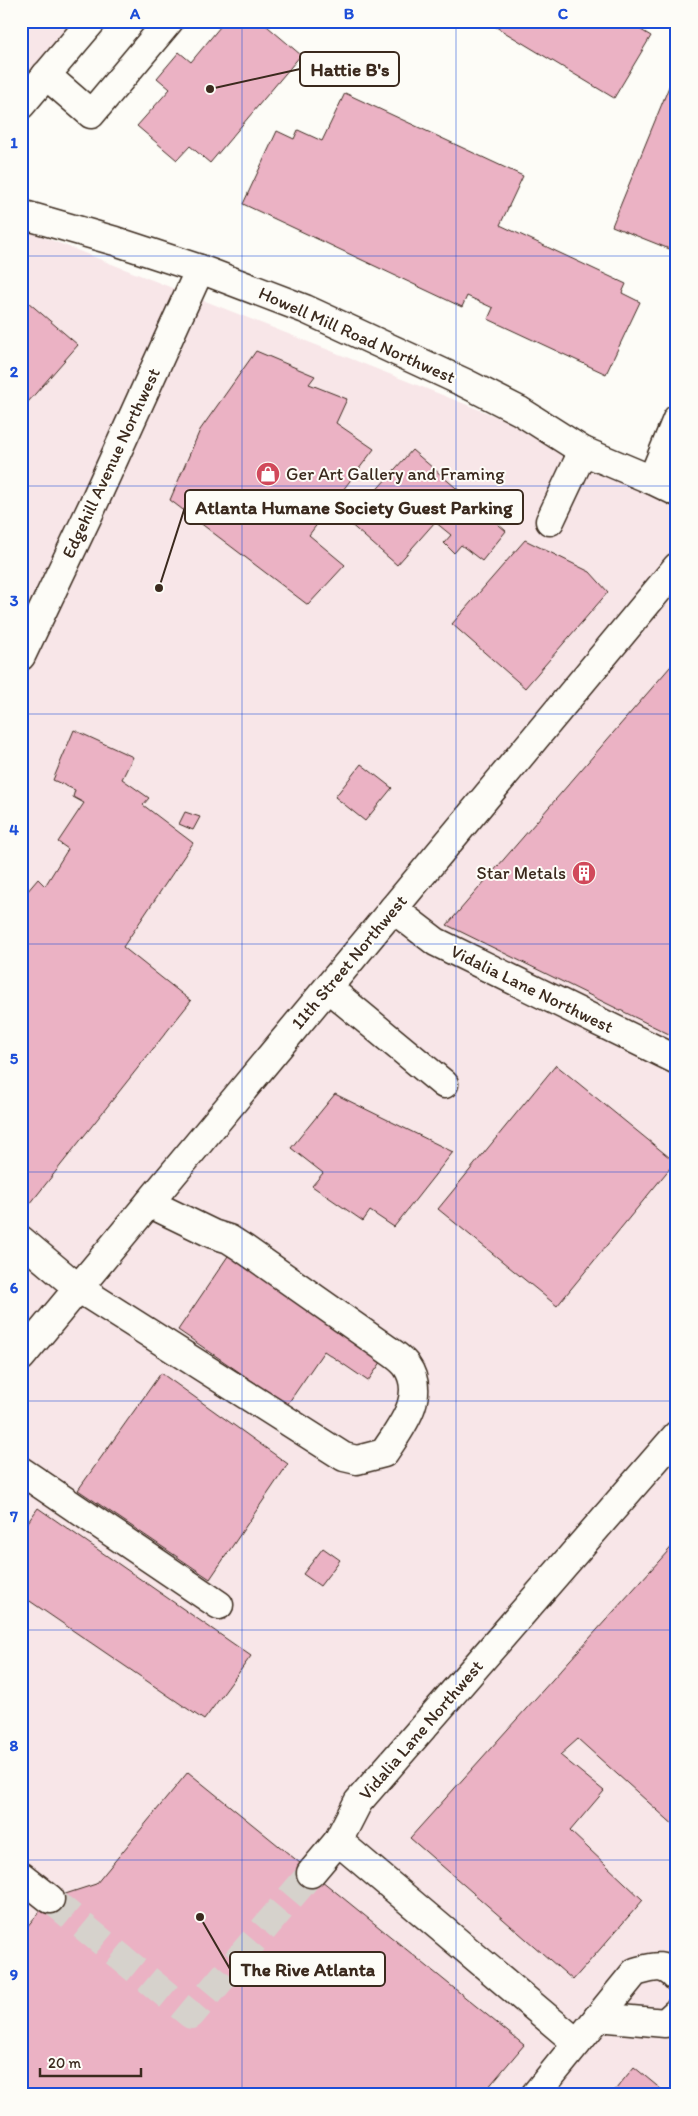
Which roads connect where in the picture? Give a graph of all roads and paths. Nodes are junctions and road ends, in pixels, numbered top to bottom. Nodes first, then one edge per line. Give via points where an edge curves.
1 (169, 21) edge
2 (90, 22) edge
3 (46, 75) junction
4 (21, 105) edge
5 (21, 214) edge
6 (200, 269) junction
7 (677, 419) edge
8 (583, 452) junction
9 (652, 480) junction
10 (677, 492) edge
11 (550, 521) dead end
12 (677, 567) edge
13 (21, 656) edge
14 (393, 909) junction
15 (328, 988) junction
16 (677, 1060) edge
17 (444, 1084) dead end
18 (149, 1203) junction
19 (21, 1240) edge
20 (78, 1288) junction
21 (21, 1357) edge
22 (677, 1435) edge
23 (21, 1471) edge
24 (219, 1605) dead end
25 (338, 1841) junction
26 (312, 1873) tunnel mouth
27 (23, 1880) edge
28 (50, 1899) tunnel mouth
29 (677, 1978) edge
30 (598, 2017) junction
31 (674, 2019) edge
32 (577, 2043) junction
33 (535, 2095) edge

1 - 3 street via 91,114
2 - 3 street
3 - 4 street
5 - 6 street, Howell Mill Road Northwest
6 - 8 street, Howell Mill Road Northwest via 305,309 466,383 520,411
6 - 13 street, Edgehill Avenue Northwest
7 - 9 street
8 - 9 street, Howell Mill Road Northwest
8 - 11 street
9 - 10 street, Howell Mill Road Northwest
12 - 14 street, 11th Street Northwest
14 - 15 street, 11th Street Northwest
14 - 16 street, Vidalia Lane Northwest via 436,942
15 - 17 street
15 - 18 street, 11th Street Northwest
18 - 20 street, 11th Street Northwest
18 - 20 street via 236,1244 388,1350 406,1366 412,1380 412,1408 384,1453 357,1460 344,1457
19 - 20 street
20 - 21 street, 11th Street Northwest
22 - 25 street, Vidalia Lane Northwest via 358,1802
23 - 24 street
25 - 26 street, Vidalia Lane Northwest
25 - 32 street
27 - 28 street
29 - 30 street via 670,1970 654,1966 635,1972
30 - 31 street via 665,2023
30 - 32 street
32 - 33 street

